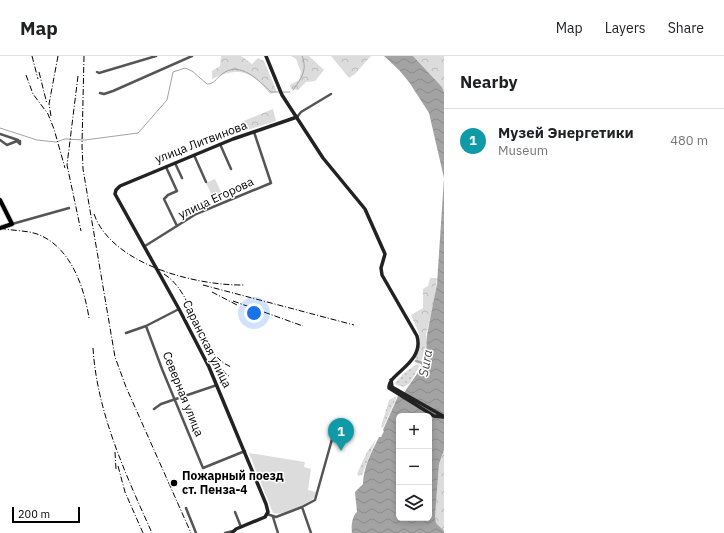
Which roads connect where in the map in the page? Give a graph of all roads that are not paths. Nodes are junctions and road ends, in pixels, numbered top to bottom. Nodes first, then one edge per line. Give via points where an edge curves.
1 (156, 56) edge
2 (192, 56) edge
3 (266, 56) edge
4 (97, 72) dead end
5 (100, 93) dead end
6 (331, 94) dead end
7 (296, 118) junction
8 (254, 132) junction
9 (0, 134) edge
10 (0, 140) edge
11 (220, 144) junction
12 (194, 155) junction
13 (175, 163) junction
14 (166, 166) junction
15 (231, 169) dead end
16 (182, 178) dead end
17 (206, 182) dead end
18 (116, 190) joint
19 (0, 200) edge
20 (69, 208) dead end
21 (12, 224) junction
22 (177, 226) junction
23 (0, 228) edge
24 (145, 246) junction
25 (179, 308) junction
26 (146, 326) junction
27 (126, 333) dead end
28 (392, 379) junction
29 (217, 385) junction
30 (175, 400) junction
31 (154, 409) dead end
32 (444, 417) edge
33 (336, 425) dead end
34 (245, 451) junction
35 (302, 507) junction
36 (186, 508) dead end
37 (235, 512) dead end
38 (267, 514) junction
39 (273, 517) junction
40 (241, 527) junction
41 (233, 532) edge
42 (196, 533) edge
43 (225, 533) edge
44 (278, 533) edge
45 (311, 533) edge

1 - 4 street
2 - 5 street via 113,91
3 - 7 main road via 278,88
6 - 7 street via 301,112
7 - 8 main road, улица Литвинова
7 - 28 main road via 322,158 366,209 385,254 382,275 417,336 417,346 410,363
8 - 11 main road, улица Литвинова
8 - 22 street, улица Егорова via 271,183 196,214
9 - 10 street via 20,141 20,144 17,141 7,145
11 - 12 main road, улица Литвинова
11 - 15 street
12 - 13 main road, улица Литвинова
12 - 17 street
13 - 14 main road, улица Литвинова
13 - 16 street
14 - 18 main road, улица Литвинова
14 - 22 street via 177,191 164,199
18 - 24 main road, Саранская улица via 115,194
19 - 21 main road
20 - 21 street
21 - 23 main road
22 - 24 street, улица Егорова
24 - 25 main road, Саранская улица
25 - 26 street
25 - 29 main road, Саранская улица
26 - 27 street
26 - 30 street, Северная улица
28 - 32 main road via 391,386
28 - 32 main road via 388,387 394,393 434,416
29 - 30 street
29 - 34 main road, Саранская улица
30 - 31 street
30 - 34 street, Северная улица via 203,468
33 - 35 street via 316,498
34 - 38 main road, Саранская улица via 266,504
35 - 39 street
35 - 45 street
36 - 42 street
37 - 40 street
38 - 39 street
38 - 40 main road
39 - 44 street
40 - 41 main road
41 - 43 street

